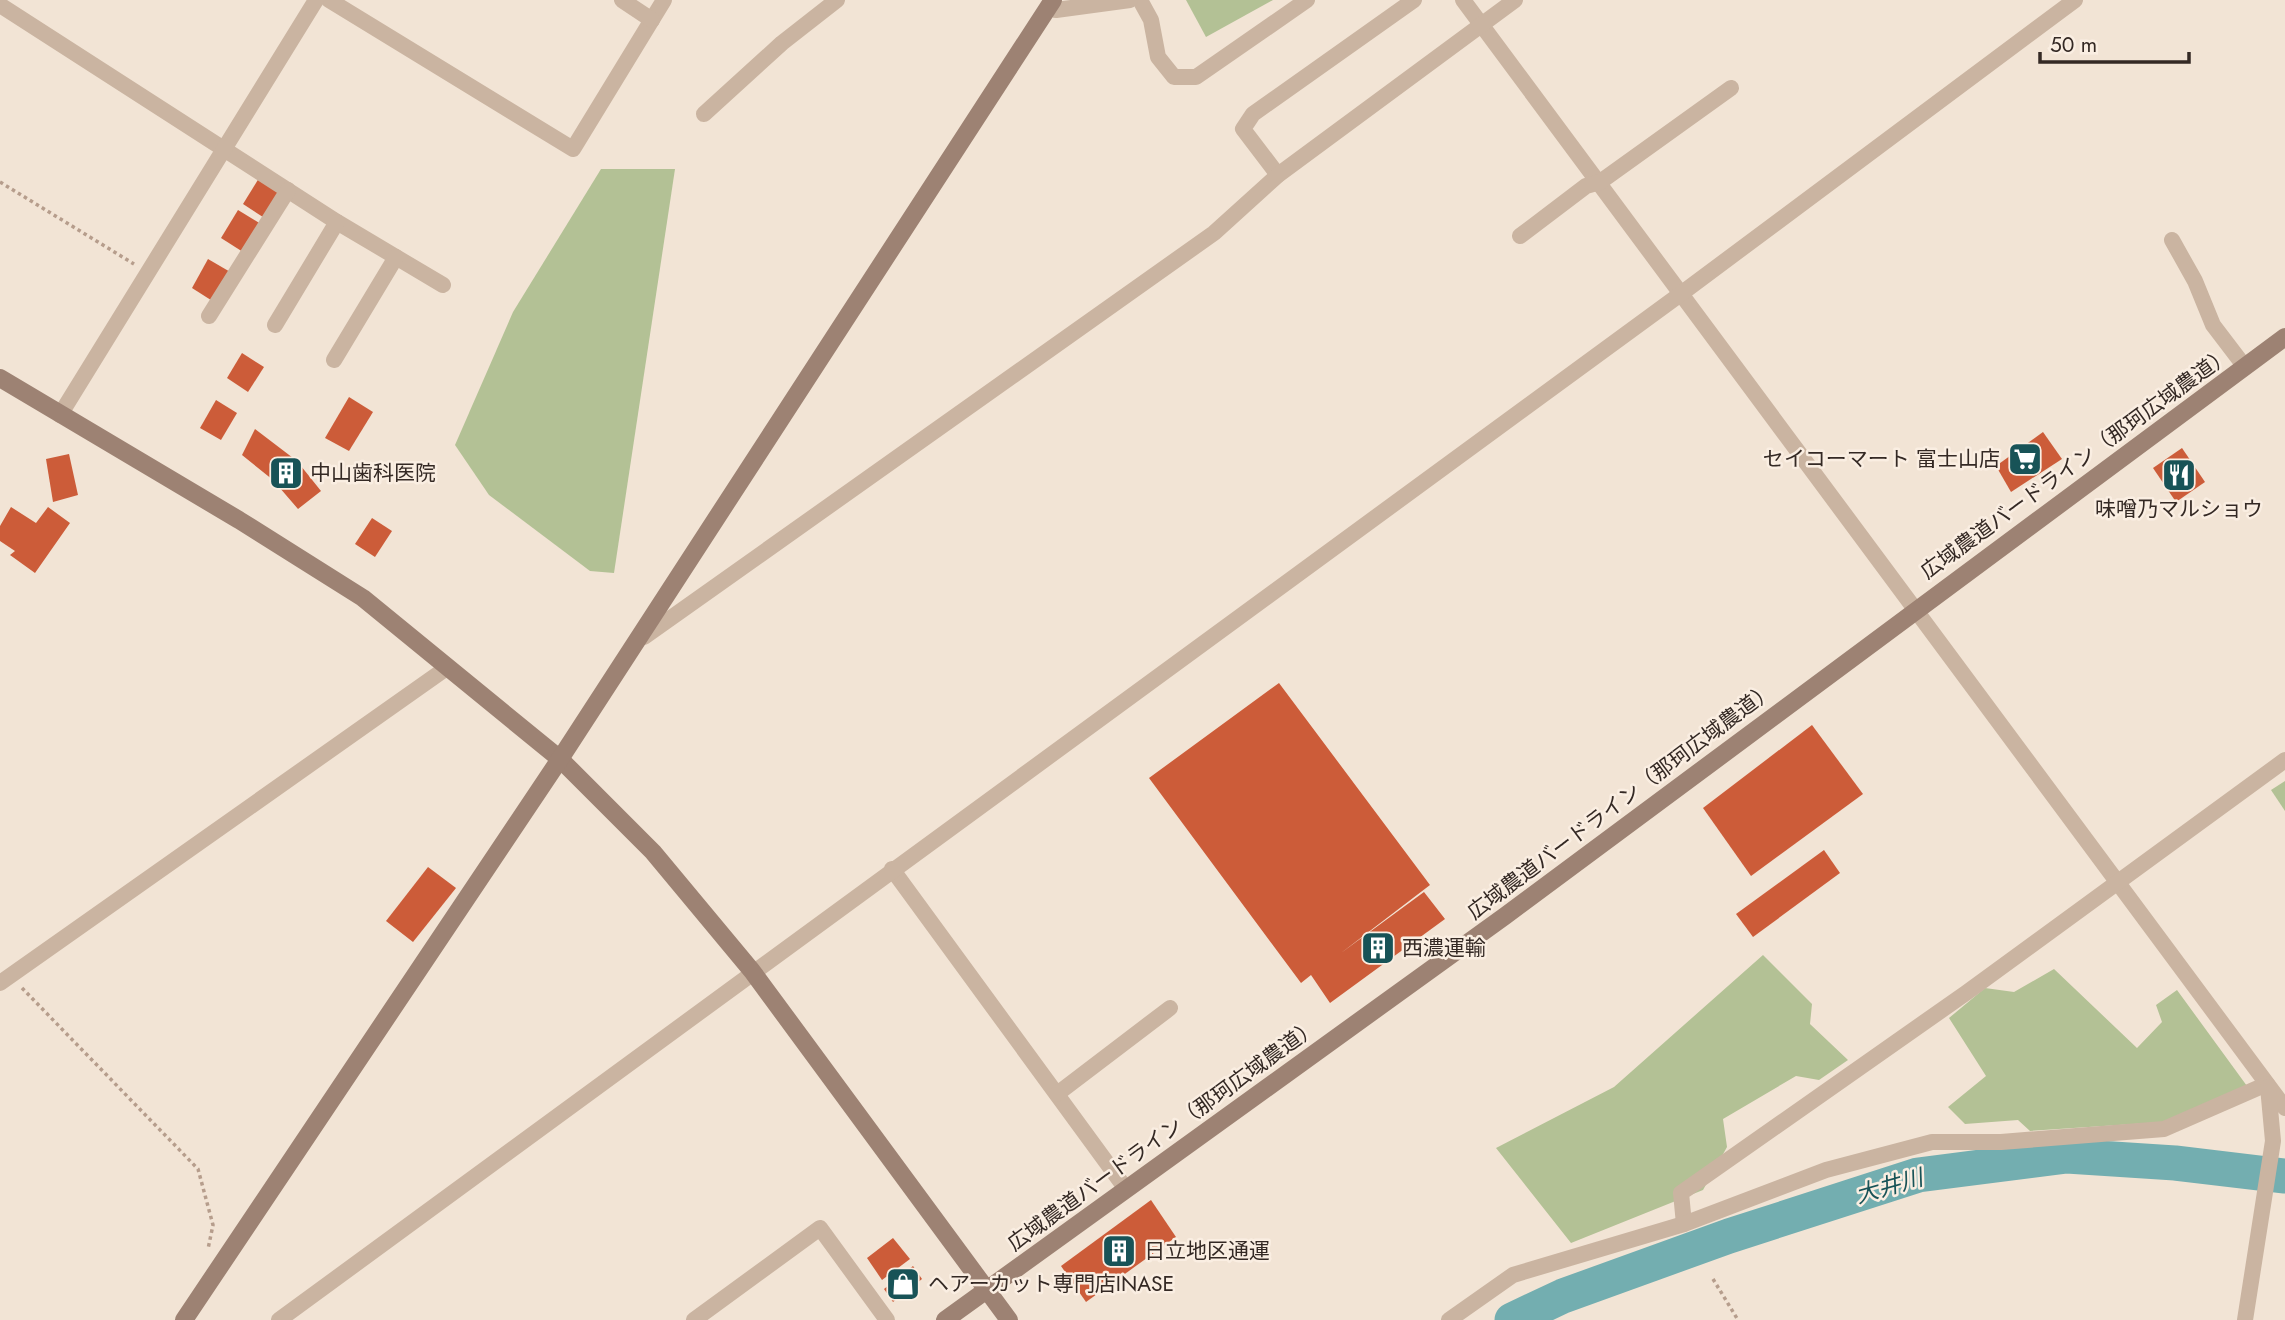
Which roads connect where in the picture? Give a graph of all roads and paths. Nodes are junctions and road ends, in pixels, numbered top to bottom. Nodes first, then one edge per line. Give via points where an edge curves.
1 (316, 0) edge
2 (329, 0) edge
3 (622, 0) edge
4 (664, 0) edge
5 (837, 0) edge
6 (1130, 0) edge
7 (1140, 0) edge
8 (1307, 0) edge
9 (1414, 0) edge
10 (1463, 0) edge
11 (1515, 0) edge
12 (2076, 0) edge
13 (1051, 3) edge
14 (0, 5) edge
15 (652, 20) junction
16 (1482, 25) junction
17 (1731, 88) dead end
18 (704, 114) dead end
19 (225, 148) junction
20 (1278, 174) junction
21 (0, 182) edge
22 (1601, 182) junction
23 (288, 190) junction
24 (337, 222) junction
25 (1520, 236) dead end
26 (2172, 240) dead end
27 (396, 257) junction
28 (148, 273) junction
29 (443, 285) dead end
30 (1682, 293) junction
31 (209, 316) dead end
32 (275, 325) dead end
33 (2285, 337) edge
34 (334, 360) dead end
35 (2245, 367) junction
36 (0, 378) edge
37 (60, 415) junction
38 (1916, 611) junction
39 (630, 651) junction
40 (449, 667) junction
41 (560, 759) junction
42 (2285, 760) edge
43 (892, 869) junction
44 (2119, 883) junction
45 (752, 971) junction
46 (5, 980) edge
47 (1170, 1008) dead end
48 (2267, 1084) junction
49 (1057, 1094) junction
50 (2285, 1108) edge
51 (1126, 1189) junction
52 (1684, 1224) junction
53 (206, 1258) dead end
54 (1713, 1279) dead end
55 (986, 1290) junction
56 (184, 1320) edge
57 (279, 1320) edge
58 (694, 1320) edge
59 (887, 1320) edge
60 (946, 1320) edge
61 (1009, 1320) edge
62 (1449, 1320) edge
63 (1738, 1320) edge
64 (2245, 1320) edge

1 - 19 street
2 - 15 street via 573,149
3 - 15 street
4 - 15 street
5 - 18 street
6 - 13 street via 1056,10
7 - 8 street via 1151,20 1158,57 1174,77 1196,78
9 - 20 street via 1253,114 1243,129
10 - 16 street
11 - 16 street
12 - 30 street
13 - 39 street
14 - 19 street
16 - 20 street
16 - 22 street
17 - 22 street
19 - 23 street
19 - 28 street
20 - 39 street via 1214,233 654,628
21 - 28 path
22 - 25 street via 1586,186
22 - 30 street
23 - 24 street
23 - 31 street
24 - 27 street
24 - 32 street
26 - 35 street via 2213,325
27 - 29 street
27 - 34 street
28 - 37 street
30 - 38 street
30 - 43 street
33 - 35 street, 広域農道バードライン（那珂広域農道）
35 - 38 street, 広域農道バードライン（那珂広域農道）
36 - 37 street
37 - 40 street via 363,598
38 - 44 street
38 - 51 street, 広域農道バードライン（那珂広域農道）
39 - 41 street
40 - 41 street
40 - 46 street
41 - 45 street via 653,852
41 - 56 street
42 - 44 street
43 - 45 street
43 - 49 street
44 - 48 street
44 - 52 street via 1681,1194
45 - 55 street
45 - 57 street
46 - 53 path via 198,1169 213,1225
47 - 49 street
48 - 50 street
48 - 52 street via 2164,1129 2001,1142 1932,1142 1826,1170
48 - 64 street via 2273,1141
49 - 51 street
51 - 55 street, 広域農道バードライン（那珂広域農道）
52 - 62 street via 1513,1275
54 - 63 path
55 - 60 street, 広域農道バードライン（那珂広域農道）
55 - 61 street
58 - 59 street via 820,1228

